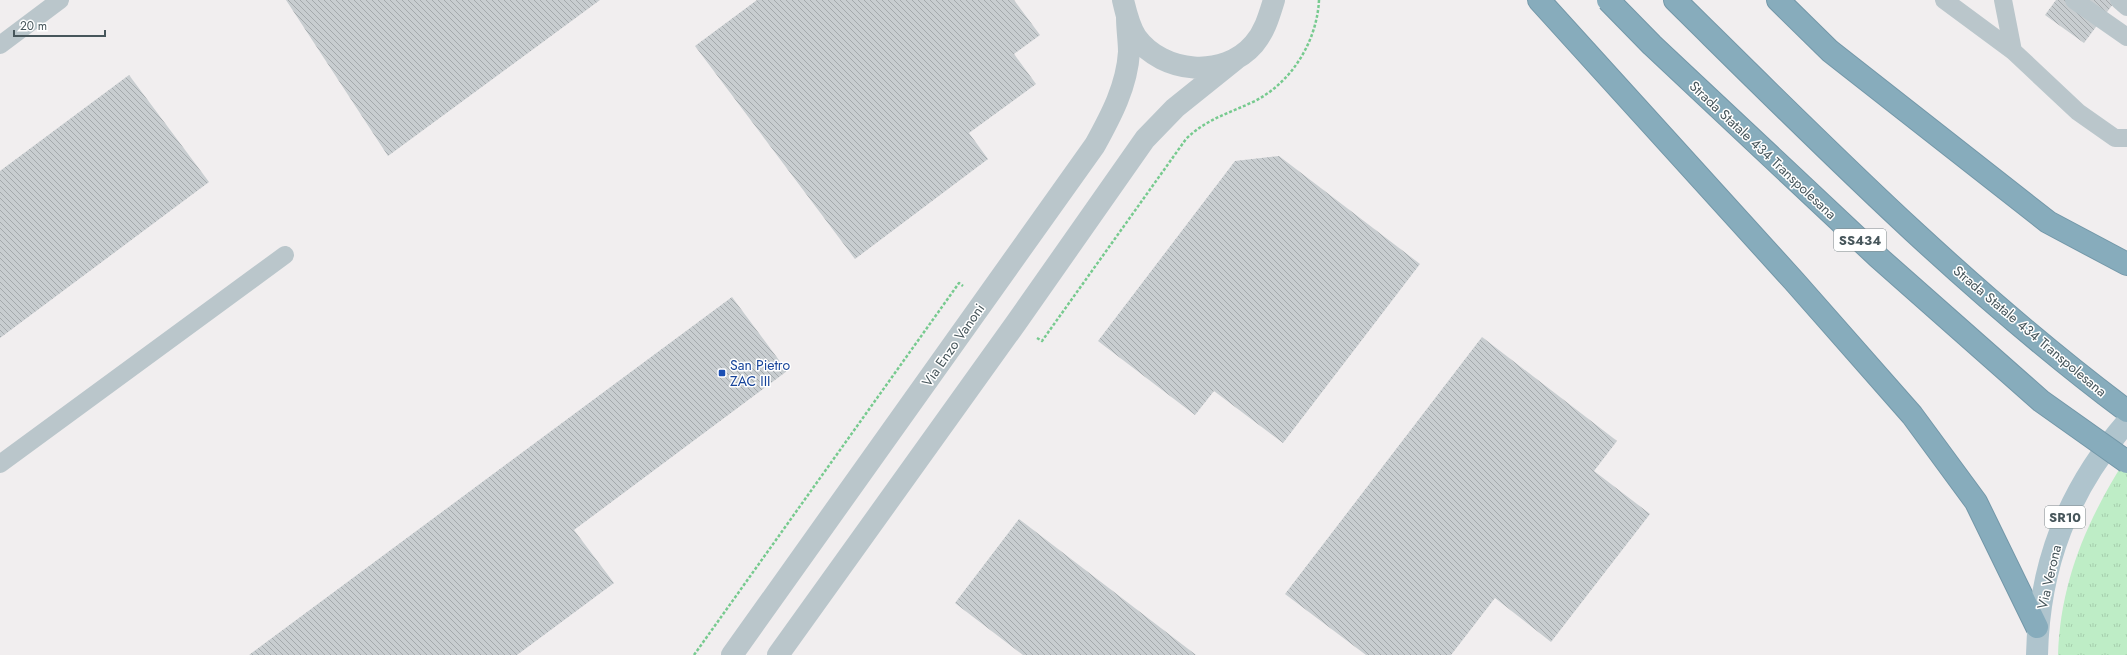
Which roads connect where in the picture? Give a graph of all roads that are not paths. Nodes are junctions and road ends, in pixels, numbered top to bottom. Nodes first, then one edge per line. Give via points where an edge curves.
1 (60, 0) edge
2 (1274, 0) edge
3 (1539, 0) edge
4 (1608, 0) edge
5 (1675, 0) edge
6 (1778, 0) edge
7 (1944, 0) edge
8 (2002, 0) edge
9 (2074, 0) edge
10 (2119, 0) edge
11 (2127, 7) edge
12 (1125, 9) edge
13 (2127, 37) edge
14 (0, 45) edge
15 (2013, 51) junction
16 (1236, 59) junction
17 (2127, 138) edge
18 (285, 255) dead end
19 (2127, 264) edge
20 (2127, 411) edge
21 (2127, 422) edge
22 (2127, 462) edge
23 (0, 464) edge
24 (2037, 627) junction
25 (732, 655) edge
26 (778, 655) edge
27 (2037, 655) edge

1 - 14 lane
2 - 16 street, Via Enzo Vanoni via 1268,23 1254,44
3 - 24 highway via 1912,415 1976,502
4 - 22 highway, Strada Statale 434 Transpolesana / SS434, bridge via 1652,45 1878,257 2041,401
5 - 20 highway, Strada Statale 434 Transpolesana / SS434 via 1892,213 2075,372
6 - 19 highway via 1830,51 2048,222
7 - 15 lane
8 - 15 lane
9 - 13 lane
10 - 11 lane
12 - 16 street, Via Enzo Vanoni via 1136,37 1152,53 1171,64 1193,68 1215,67
12 - 25 street, Via Enzo Vanoni via 1129,52 1124,83 1112,114 1095,145
15 - 17 lane via 2078,112 2115,138
16 - 26 street, Via Enzo Vanoni via 1159,122 1145,139
18 - 23 lane
21 - 24 main road, Via Verona / SR10 via 2108,444 2085,480 2065,519 2050,558
24 - 27 main road, Via Verona / SR10

